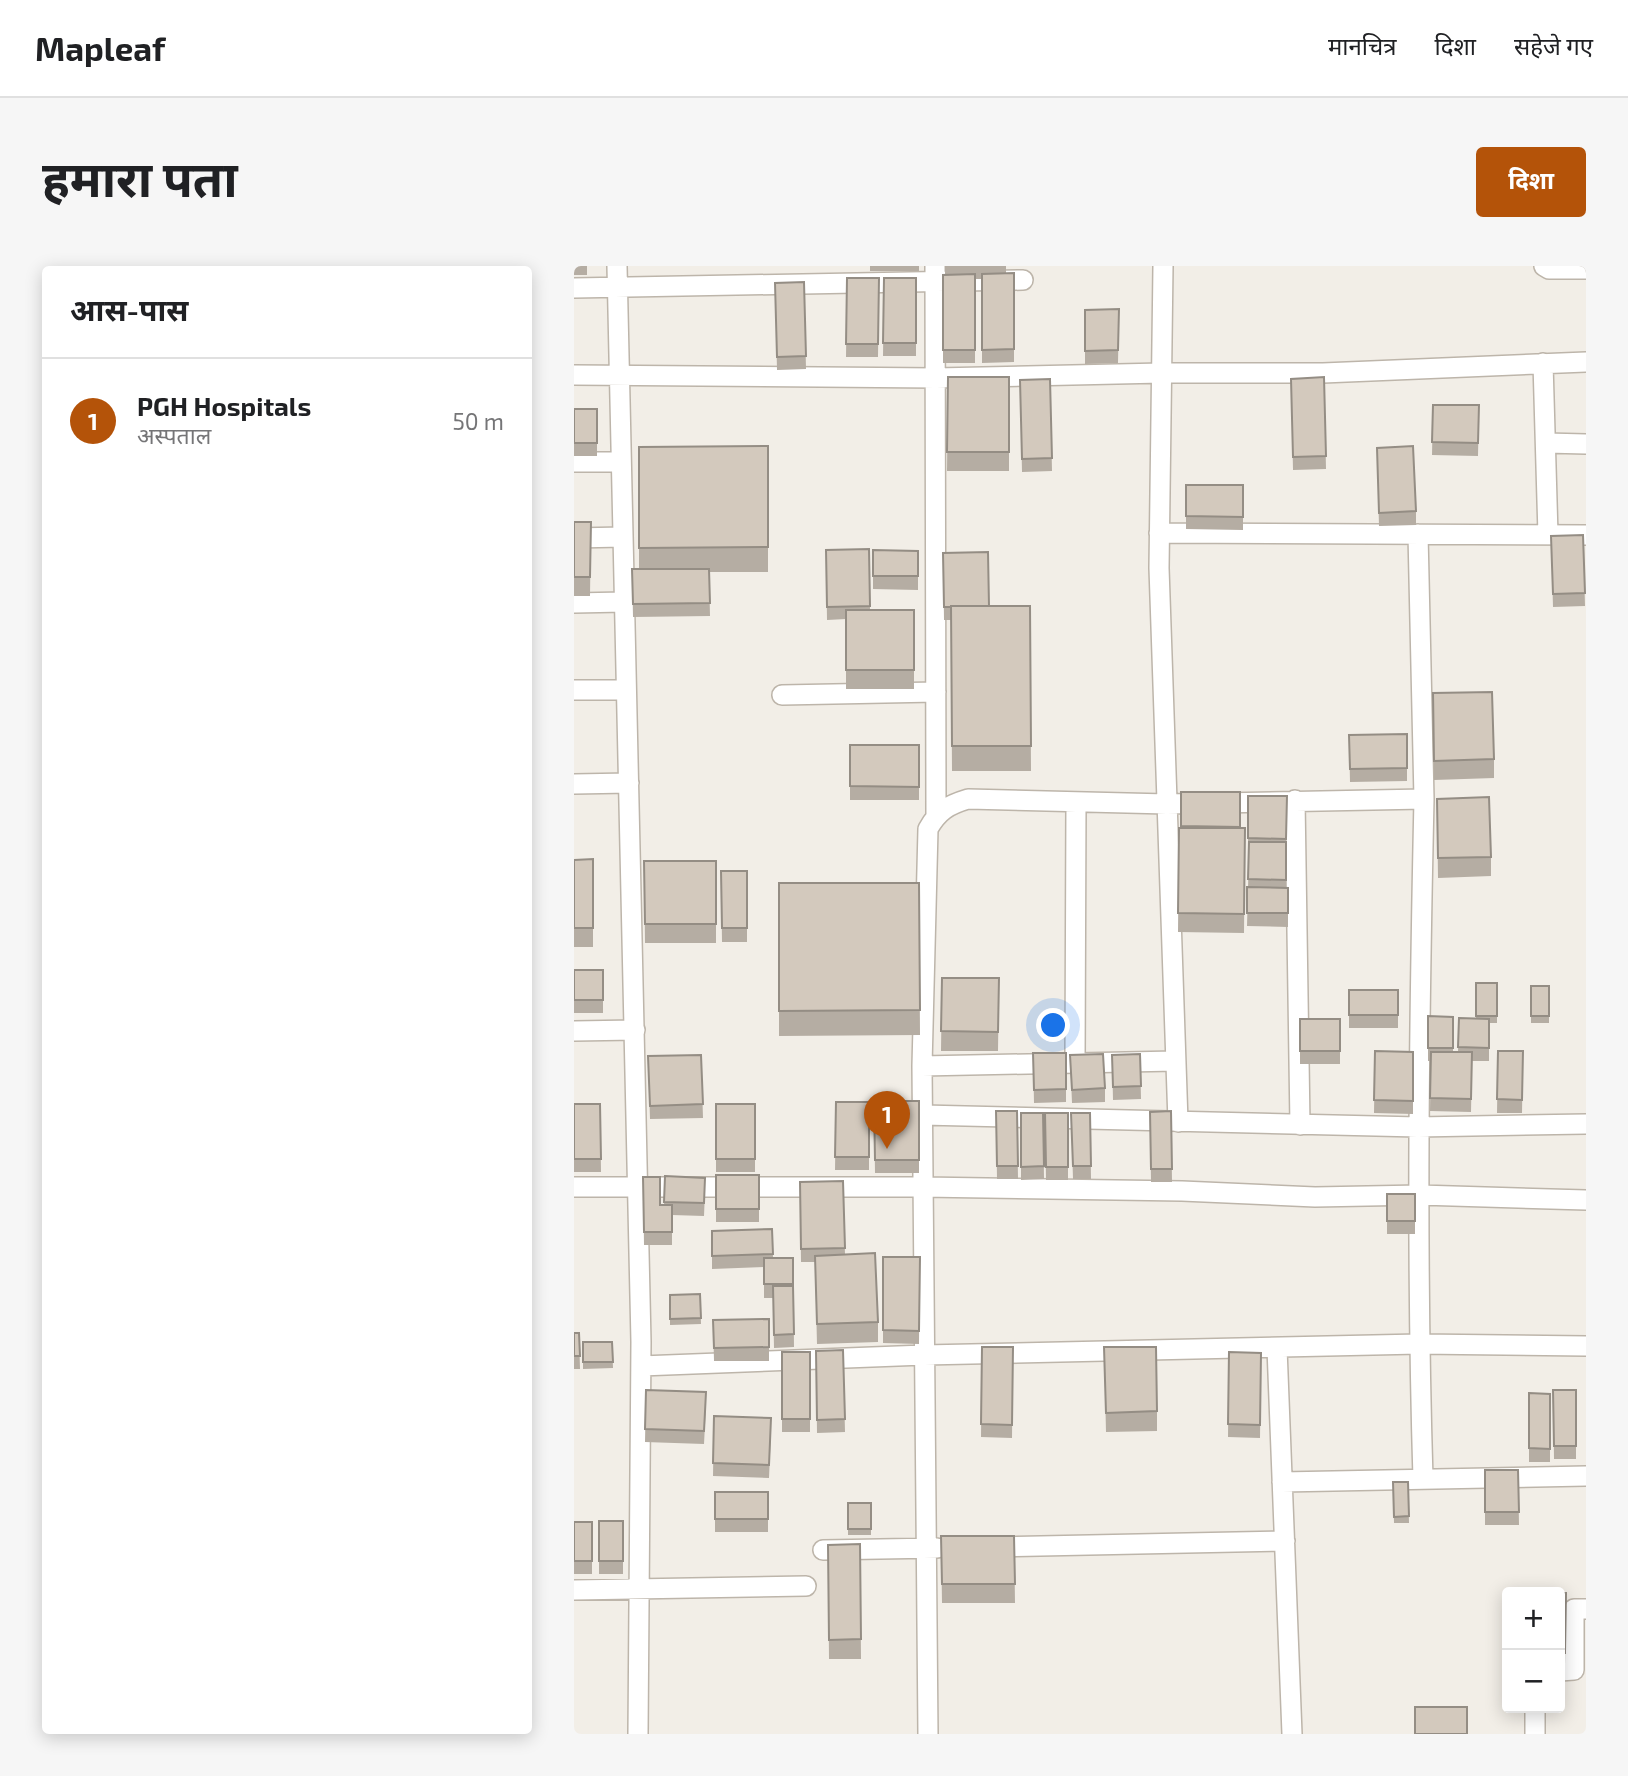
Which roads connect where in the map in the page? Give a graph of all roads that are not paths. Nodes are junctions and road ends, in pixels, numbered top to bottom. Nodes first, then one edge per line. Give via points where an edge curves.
1 (617, 266) edge
2 (1163, 266) edge
3 (1544, 266) edge
4 (1586, 269) edge
5 (935, 274) edge
6 (1023, 280) dead end
7 (618, 287) junction
8 (574, 288) edge
9 (1586, 362) edge
10 (1543, 363) junction
11 (1162, 373) junction
12 (619, 374) junction
13 (574, 375) edge
14 (936, 378) junction
15 (1546, 443) junction
16 (1586, 444) edge
17 (574, 462) edge
18 (621, 462) junction
19 (1159, 533) junction
20 (1418, 534) junction
21 (1548, 535) junction
22 (1586, 535) edge
23 (623, 537) junction
24 (574, 538) edge
25 (624, 602) junction
26 (574, 603) edge
27 (574, 690) edge
28 (626, 690) junction
29 (936, 692) junction
30 (782, 695) dead end
31 (629, 783) junction
32 (574, 784) edge
33 (1424, 799) junction
34 (1295, 800) junction
35 (1076, 802) junction
36 (1167, 804) junction
37 (936, 814) junction
38 (635, 1030) junction
39 (574, 1031) edge
40 (1175, 1061) junction
41 (1075, 1063) junction
42 (922, 1066) junction
43 (923, 1115) junction
44 (1178, 1122) junction
45 (1586, 1124) edge
46 (1300, 1125) junction
47 (1418, 1127) junction
48 (639, 1186) junction
49 (574, 1187) edge
50 (923, 1187) junction
51 (1420, 1195) junction
52 (1586, 1200) edge
53 (1419, 1344) junction
54 (1586, 1346) edge
55 (1277, 1348) junction
56 (925, 1355) junction
57 (641, 1366) junction
58 (1586, 1476) edge
59 (1423, 1479) junction
60 (1282, 1482) junction
61 (1284, 1541) junction
62 (926, 1548) junction
63 (822, 1550) dead end
64 (806, 1586) dead end
65 (638, 1589) junction
66 (574, 1590) edge
67 (1586, 1609) edge
68 (1565, 1671) edge
69 (1535, 1713) edge
70 (638, 1734) edge
71 (928, 1734) edge
72 (1292, 1734) edge
73 (1535, 1734) edge

1 - 7 street
2 - 11 street
3 - 4 street via 1549,270
5 - 6 street
5 - 7 street
5 - 14 street
7 - 8 street
7 - 12 street
9 - 10 street
10 - 11 street via 1323,373
10 - 15 street
11 - 14 street
11 - 19 street
12 - 13 street
12 - 14 street
12 - 18 street
14 - 29 street
15 - 16 street
15 - 21 street
17 - 18 street
18 - 23 street
19 - 20 street
19 - 36 street
20 - 21 street
20 - 33 street
21 - 22 street
23 - 24 street
23 - 25 street
25 - 26 street
25 - 28 street
27 - 28 street
28 - 31 street
29 - 30 street
29 - 37 street
31 - 32 street
31 - 38 street
33 - 34 street
33 - 47 street
34 - 36 street
34 - 46 street
35 - 36 street
35 - 37 street via 968,799
35 - 41 street
36 - 40 street
37 - 42 street via 928,829
38 - 39 street
38 - 48 street
40 - 41 street
40 - 44 street
41 - 42 street
42 - 43 street
43 - 44 street
43 - 50 street
44 - 46 street
45 - 47 street
46 - 47 street
47 - 51 street
48 - 49 street
48 - 50 street
48 - 57 street
50 - 51 street via 1315,1197
50 - 56 street
51 - 52 street
51 - 53 street
53 - 54 street
53 - 55 street
53 - 59 street
55 - 56 street
55 - 60 street
56 - 57 street
56 - 62 street
57 - 65 street
58 - 59 street
59 - 60 street
60 - 61 street
61 - 62 street
61 - 72 street
62 - 63 street
62 - 71 street
64 - 65 street
65 - 66 street
65 - 70 street
67 - 68 street via 1574,1609 1574,1670
69 - 73 street

